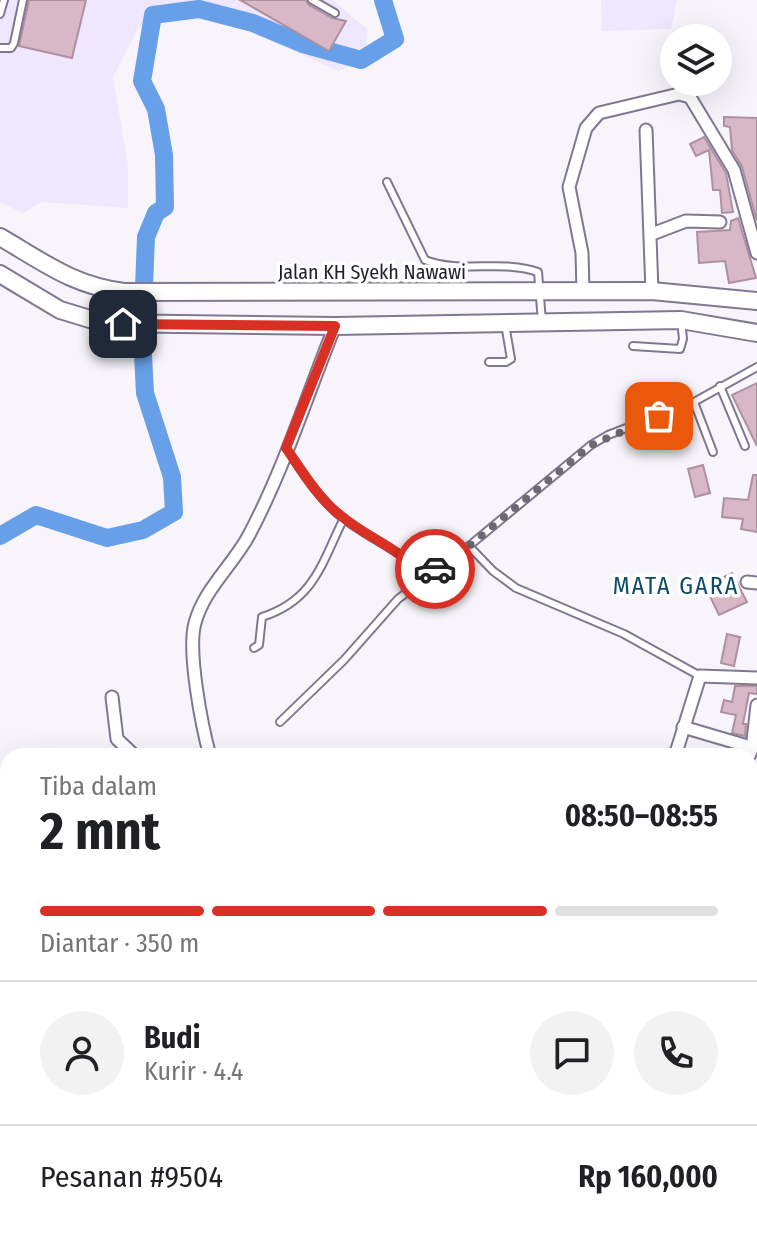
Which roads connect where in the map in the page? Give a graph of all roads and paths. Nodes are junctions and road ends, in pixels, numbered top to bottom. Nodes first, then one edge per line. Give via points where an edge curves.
1 (4, 0) edge
2 (23, 0) edge
3 (312, 0) edge
4 (335, 13) dead end
5 (0, 14) edge
6 (0, 48) edge
7 (646, 130) dead end
8 (387, 182) dead end
9 (720, 222) dead end
10 (652, 234) junction
11 (0, 237) edge
12 (757, 253) edge
13 (0, 274) edge
14 (541, 291) junction
15 (583, 291) junction
16 (652, 291) junction
17 (757, 301) edge
18 (681, 320) junction
19 (542, 323) junction
20 (505, 324) junction
21 (335, 326) junction
22 (757, 333) edge
23 (633, 346) dead end
24 (489, 362) dead end
25 (757, 367) edge
26 (720, 386) junction
27 (694, 402) junction
28 (745, 446) dead end
29 (286, 448) junction
30 (713, 452) dead end
31 (344, 518) junction
32 (469, 546) junction
33 (424, 577) junction
34 (254, 648) dead end
35 (700, 676) junction
36 (757, 678) edge
37 (112, 697) dead end
38 (757, 705) edge
39 (280, 722) dead end
40 (683, 727) junction
41 (127, 748) edge
42 (208, 748) edge
43 (677, 748) edge
44 (738, 748) edge
45 (752, 748) edge

1 - 5 lane
2 - 6 lane via 14,43
3 - 4 lane
7 - 10 street
8 - 14 lane via 425,260 442,266 522,267 538,272
9 - 10 street via 686,221
10 - 16 street
11 - 14 main road, Jalan KH Syekh Nawawi via 60,275 93,288 124,292
12 - 15 street via 734,170 690,97 679,94 599,113 586,128 569,187 582,253
13 - 21 main road via 60,310 103,323
14 - 15 main road, Jalan KH Syekh Nawawi
14 - 19 lane
15 - 16 main road, Jalan KH Syekh Nawawi
16 - 17 main road, Jalan KH Syekh Nawawi
18 - 19 main road
18 - 22 main road
18 - 23 lane via 680,349
19 - 20 main road
20 - 21 main road
20 - 24 lane via 511,359
21 - 29 street
25 - 26 lane
26 - 27 lane
26 - 28 lane
27 - 30 lane
27 - 32 lane via 591,445
29 - 31 lane
29 - 42 street via 248,537 194,624
31 - 33 lane via 406,556
31 - 34 lane via 311,586 262,617 259,645
32 - 33 lane
32 - 35 lane via 516,588 624,634
33 - 39 lane
35 - 36 street
35 - 40 street
37 - 41 street via 117,739
38 - 45 street
40 - 43 street
40 - 44 street

